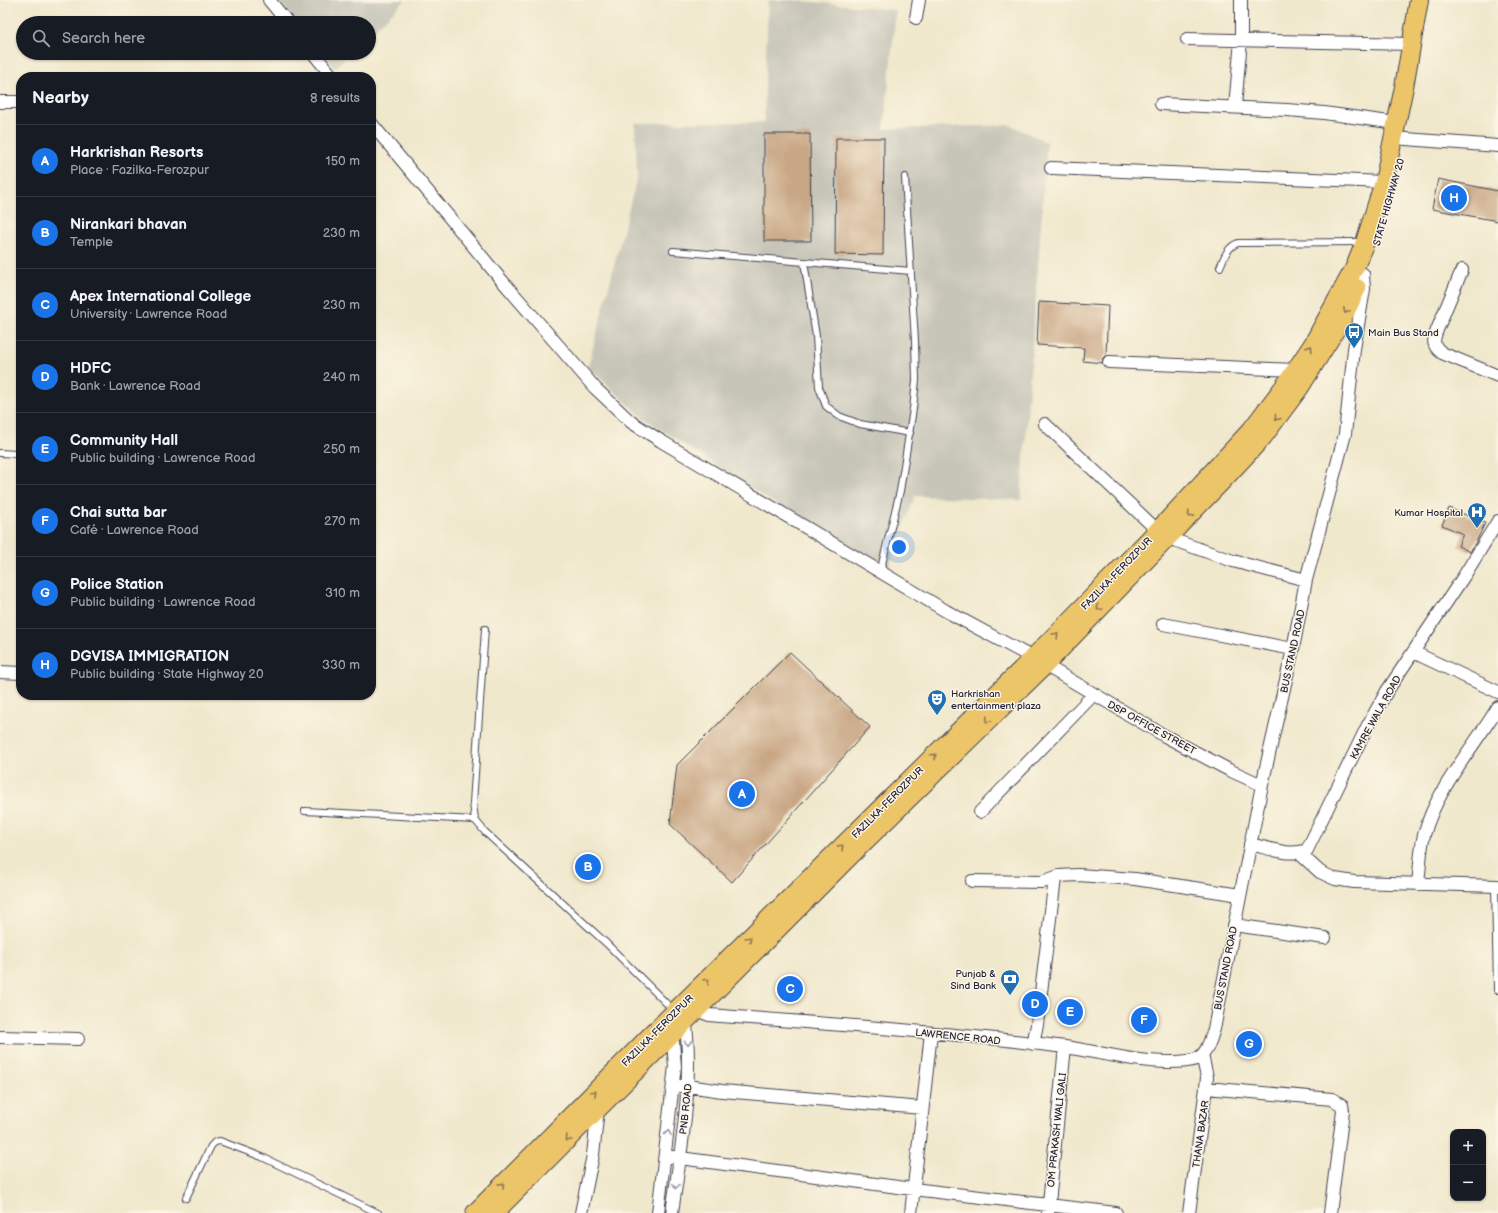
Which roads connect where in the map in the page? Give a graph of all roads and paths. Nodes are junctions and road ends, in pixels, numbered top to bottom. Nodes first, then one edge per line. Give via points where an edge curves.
1 (269, 0) edge
2 (919, 0) edge
3 (1241, 0) edge
4 (1419, 0) edge
5 (1430, 0) edge
6 (282, 16) edge
7 (916, 18) dead end
8 (1187, 39) dead end
9 (1241, 40) junction
10 (1411, 44) junction
11 (319, 60) edge
12 (329, 72) edge
13 (0, 102) edge
14 (16, 102) edge
15 (1160, 104) dead end
16 (1235, 107) junction
17 (376, 129) edge
18 (1398, 133) junction
19 (1498, 146) edge
20 (1051, 168) dead end
21 (905, 177) dead end
22 (1384, 182) junction
23 (1365, 242) junction
24 (673, 251) dead end
25 (804, 262) junction
26 (1220, 268) dead end
27 (1462, 270) dead end
28 (911, 271) junction
29 (1363, 274) junction
30 (1109, 362) dead end
31 (1498, 376) edge
32 (1295, 379) junction
33 (1046, 424) dead end
34 (910, 433) junction
35 (0, 454) edge
36 (16, 454) edge
37 (1498, 521) edge
38 (1163, 534) junction
39 (880, 572) junction
40 (1306, 580) junction
41 (1163, 624) dead end
42 (485, 629) dead end
43 (1293, 649) junction
44 (1413, 652) junction
45 (1038, 662) junction
46 (0, 672) edge
47 (16, 673) edge
48 (1498, 692) edge
49 (1093, 695) junction
50 (1498, 707) edge
51 (1262, 785) junction
52 (305, 811) dead end
53 (980, 812) dead end
54 (475, 820) junction
55 (1250, 844) junction
56 (1299, 853) junction
57 (1054, 878) junction
58 (972, 881) dead end
59 (1418, 884) junction
60 (1496, 886) edge
61 (1240, 895) junction
62 (1234, 925) junction
63 (1325, 938) dead end
64 (1497, 990) edge
65 (684, 1010) junction
66 (931, 1033) junction
67 (673, 1034) junction
68 (0, 1037) edge
69 (78, 1039) dead end
70 (1033, 1044) junction
71 (1065, 1047) junction
72 (1202, 1055) junction
73 (673, 1086) junction
74 (688, 1086) junction
75 (1206, 1088) junction
76 (922, 1108) junction
77 (598, 1109) junction
78 (665, 1156) junction
79 (680, 1158) junction
80 (914, 1189) junction
81 (186, 1198) dead end
82 (1048, 1209) edge
83 (378, 1213) edge
84 (475, 1213) edge
85 (494, 1213) edge
86 (581, 1213) edge
87 (658, 1213) edge
88 (672, 1213) edge
89 (911, 1213) edge
90 (1116, 1213) edge
91 (1189, 1213) edge
92 (1330, 1213) edge

1 - 6 street
2 - 7 street
3 - 9 street
4 - 10 main road, STATE HIGHWAY 20
5 - 18 main road, STATE HIGHWAY 20
8 - 9 street
9 - 10 street
9 - 16 street
10 - 18 main road, STATE HIGHWAY 20
11 - 12 street
13 - 14 street
15 - 16 street
16 - 18 street via 1324,113
17 - 39 street, DSP OFFICE STREET via 595,388 631,422
18 - 19 street
18 - 22 main road, STATE HIGHWAY 20
18 - 29 main road, STATE HIGHWAY 20 via 1398,172 1386,215
20 - 22 street
21 - 28 lane
22 - 23 main road, STATE HIGHWAY 20
23 - 26 lane via 1238,243 1232,245
32 -> 23 main road, STATE HIGHWAY 20 via 1355,268
24 - 25 lane
25 - 28 lane
25 - 34 lane via 816,336 819,387 826,406 839,416 860,424
27 - 31 street via 1437,330 1434,345 1442,353
28 - 34 lane via 916,380
29 -> 32 main road, STATE HIGHWAY 20 via 1341,321
29 - 40 street, BUS STAND ROAD via 1364,289 1354,349 1345,434
30 - 32 street
32 - 38 main road, FAZILKA-FEROZPUR via 1262,438
33 - 38 street
34 - 39 lane via 900,491
35 - 36 lane
37 - 44 street, KAMRE WALA ROAD
38 - 40 street via 1233,561
38 - 45 main road, FAZILKA-FEROZPUR
39 - 45 street, DSP OFFICE STREET
40 - 43 street, BUS STAND ROAD
41 - 43 street
42 - 54 lane via 473,804
43 - 51 street, BUS STAND ROAD
44 - 48 street
44 - 56 street, KAMRE WALA ROAD via 1367,727 1307,850
45 - 49 street, DSP OFFICE STREET
45 - 65 main road, FAZILKA-FEROZPUR via 861,845
46 - 47 street
49 - 51 street, DSP OFFICE STREET via 1165,736
49 - 53 street
50 - 59 street via 1432,812 1424,835
51 - 55 street, BUS STAND ROAD
52 - 54 lane
54 - 65 lane via 607,944
55 - 56 street
55 - 61 street, BUS STAND ROAD
56 - 59 street via 1320,872 1335,879
57 - 58 street via 1042,882
57 - 61 street via 1078,875 1135,879
57 - 70 street
59 - 60 street
60 - 64 lane
61 - 62 street, BUS STAND ROAD
62 - 63 street
62 - 72 street, BUS STAND ROAD via 1214,1029
65 - 66 street, LAWRENCE ROAD via 709,1015
65 - 67 main road, FAZILKA-FEROZPUR
65 -> 74 street, PNB ROAD
84 -> 65 main road, FAZILKA-FEROZPUR
66 - 70 street, LAWRENCE ROAD
66 - 76 street
67 - 73 street, PNB ROAD
67 - 77 main road, FAZILKA-FEROZPUR
68 - 69 street
70 - 71 street, LAWRENCE ROAD
71 - 72 street, LAWRENCE ROAD via 1163,1062 1195,1060
71 - 82 street, OM PRAKASH WALI GALI
72 - 75 street, THANA BAZAR via 1207,1077
73 - 74 street
78 -> 73 street, PNB ROAD
74 - 76 street
74 - 79 street, PNB ROAD
75 - 91 street, THANA BAZAR
75 - 92 street via 1332,1099 1342,1105
76 - 80 street
77 -> 85 main road, FAZILKA-FEROZPUR
77 - 86 street via 593,1155
78 - 79 street
78 - 87 street, PNB ROAD
79 - 80 street
79 -> 88 street, PNB ROAD
80 - 82 street
80 - 89 street
81 - 83 lane via 211,1146 220,1141 262,1157
82 - 90 street

